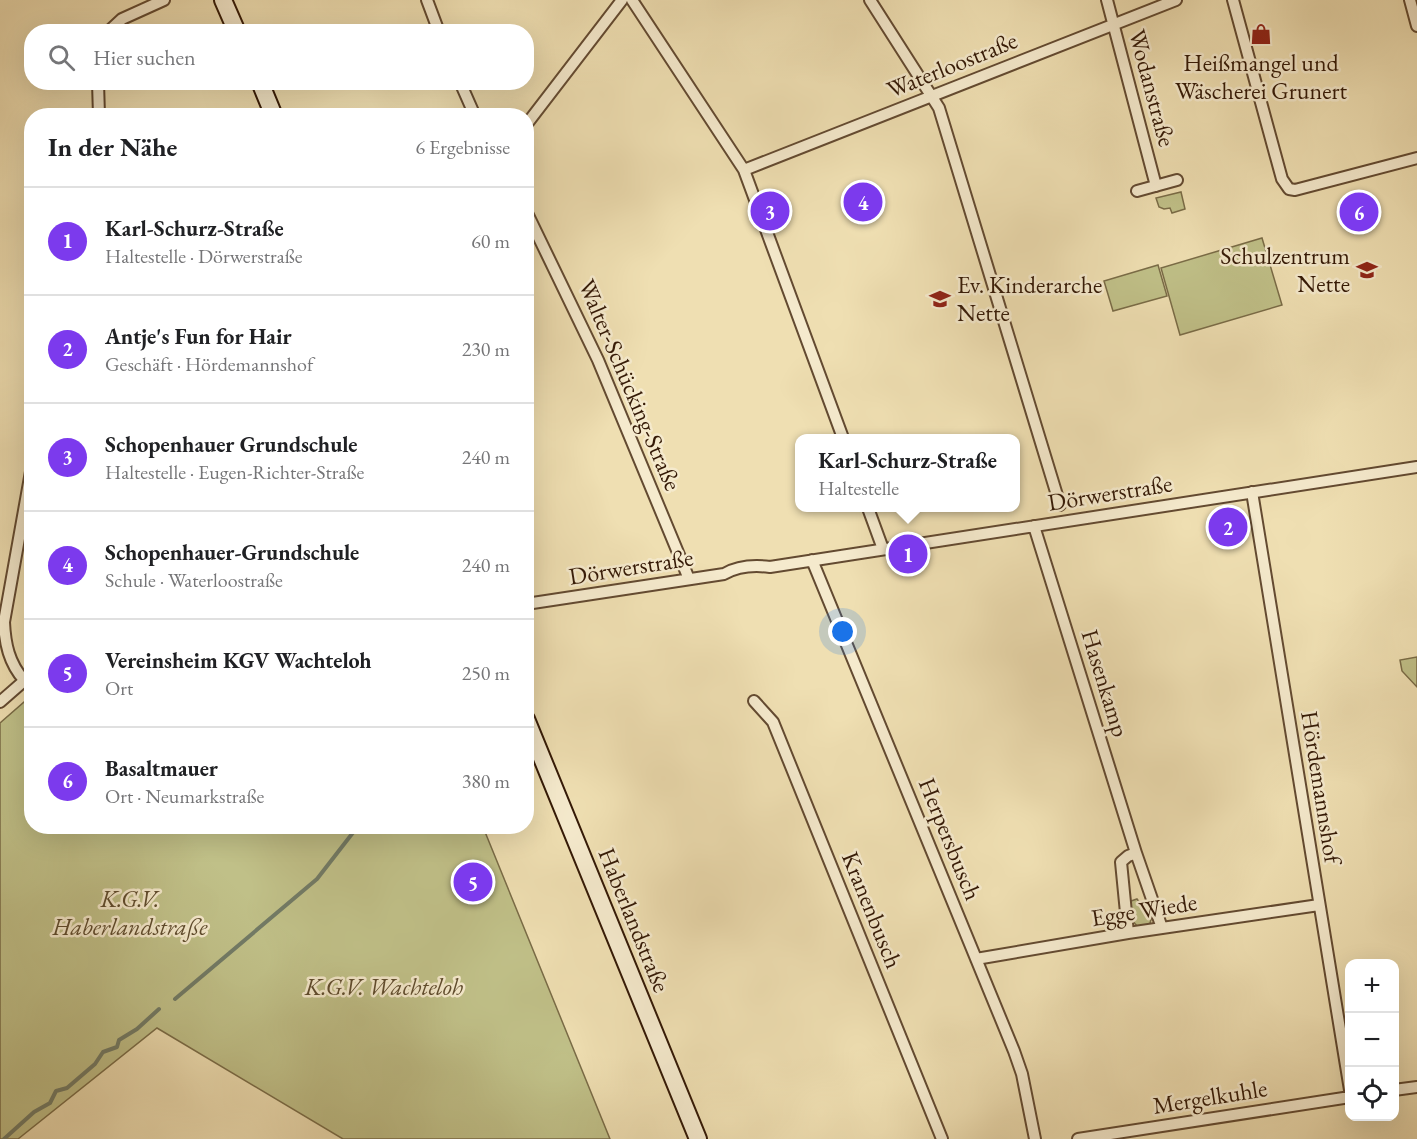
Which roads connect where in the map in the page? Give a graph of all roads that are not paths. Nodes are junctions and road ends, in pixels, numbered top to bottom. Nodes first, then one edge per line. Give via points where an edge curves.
1 (164, 0) edge
2 (223, 0) edge
3 (427, 0) edge
4 (622, 0) edge
5 (632, 0) edge
6 (870, 0) edge
7 (1107, 0) edge
8 (1176, 0) edge
9 (1233, 0) edge
10 (1410, 0) edge
11 (117, 24) edge
12 (234, 24) edge
13 (436, 24) edge
14 (1114, 24) junction
15 (1417, 26) edge
16 (98, 90) edge
17 (263, 90) edge
18 (464, 90) edge
19 (932, 96) junction
20 (99, 108) edge
21 (271, 108) edge
22 (472, 108) edge
23 (534, 115) edge
24 (1417, 158) edge
25 (744, 170) junction
26 (1177, 180) dead end
27 (1156, 186) junction
28 (1137, 191) dead end
29 (534, 228) edge
30 (842, 434) edge
31 (1417, 467) edge
32 (1252, 492) junction
33 (1060, 505) dead end
34 (24, 511) edge
35 (870, 512) edge
36 (1034, 526) junction
37 (883, 549) junction
38 (812, 560) junction
39 (689, 579) junction
40 (534, 603) edge
41 (24, 674) edge
42 (24, 681) edge
43 (754, 701) dead end
44 (0, 702) edge
45 (534, 739) edge
46 (1136, 853) junction
47 (1319, 905) junction
48 (1162, 928) junction
49 (1128, 933) junction
50 (976, 959) junction
51 (1346, 1067) edge
52 (1417, 1086) edge
53 (1399, 1089) edge
54 (1345, 1098) edge
55 (698, 1139) edge
56 (942, 1139) edge
57 (1035, 1139) edge
58 (1078, 1139) edge

1 - 11 street
2 - 12 street
3 - 13 street
4 - 23 street
5 - 25 street
6 - 19 street
7 - 14 street, Wodanstraße
8 - 14 street, Waterloostraße
9 - 24 street via 1282,179 1289,189
10 - 15 street
14 - 19 street, Waterloostraße
14 - 27 street, Wodanstraße
16 - 20 street
17 - 21 street
18 - 22 street
19 - 25 street, Waterloostraße
19 - 33 street via 954,155
25 - 30 street
26 - 27 street, Wodanstraße
27 - 28 street, Wodanstraße
29 - 39 street, Walter-Schücking-Straße via 598,360
31 - 32 street, Dörwerstraße
32 - 36 street, Dörwerstraße
32 - 47 street, Hördemannshof
34 - 41 street via 4,622 12,664
35 - 37 street
36 - 37 street, Dörwerstraße
36 - 46 street, Hasenkamp
37 - 38 street, Dörwerstraße
38 - 39 street, Dörwerstraße via 732,569 724,574
38 - 50 street, Herpersbusch
39 - 40 street, Dörwerstraße
42 - 44 street
43 - 56 street, Kranenbusch via 773,722
45 - 55 street, Haberlandstraße
46 - 48 street, Hasenkamp
46 - 49 street via 1122,862
47 - 48 street, Egge Wiede
47 - 51 street, Hördemannshof
48 - 49 street, Egge Wiede
49 - 50 street, Egge Wiede
50 - 57 street, Herpersbusch via 1022,1074
52 - 53 street
54 - 58 street, Mergelkuhle

